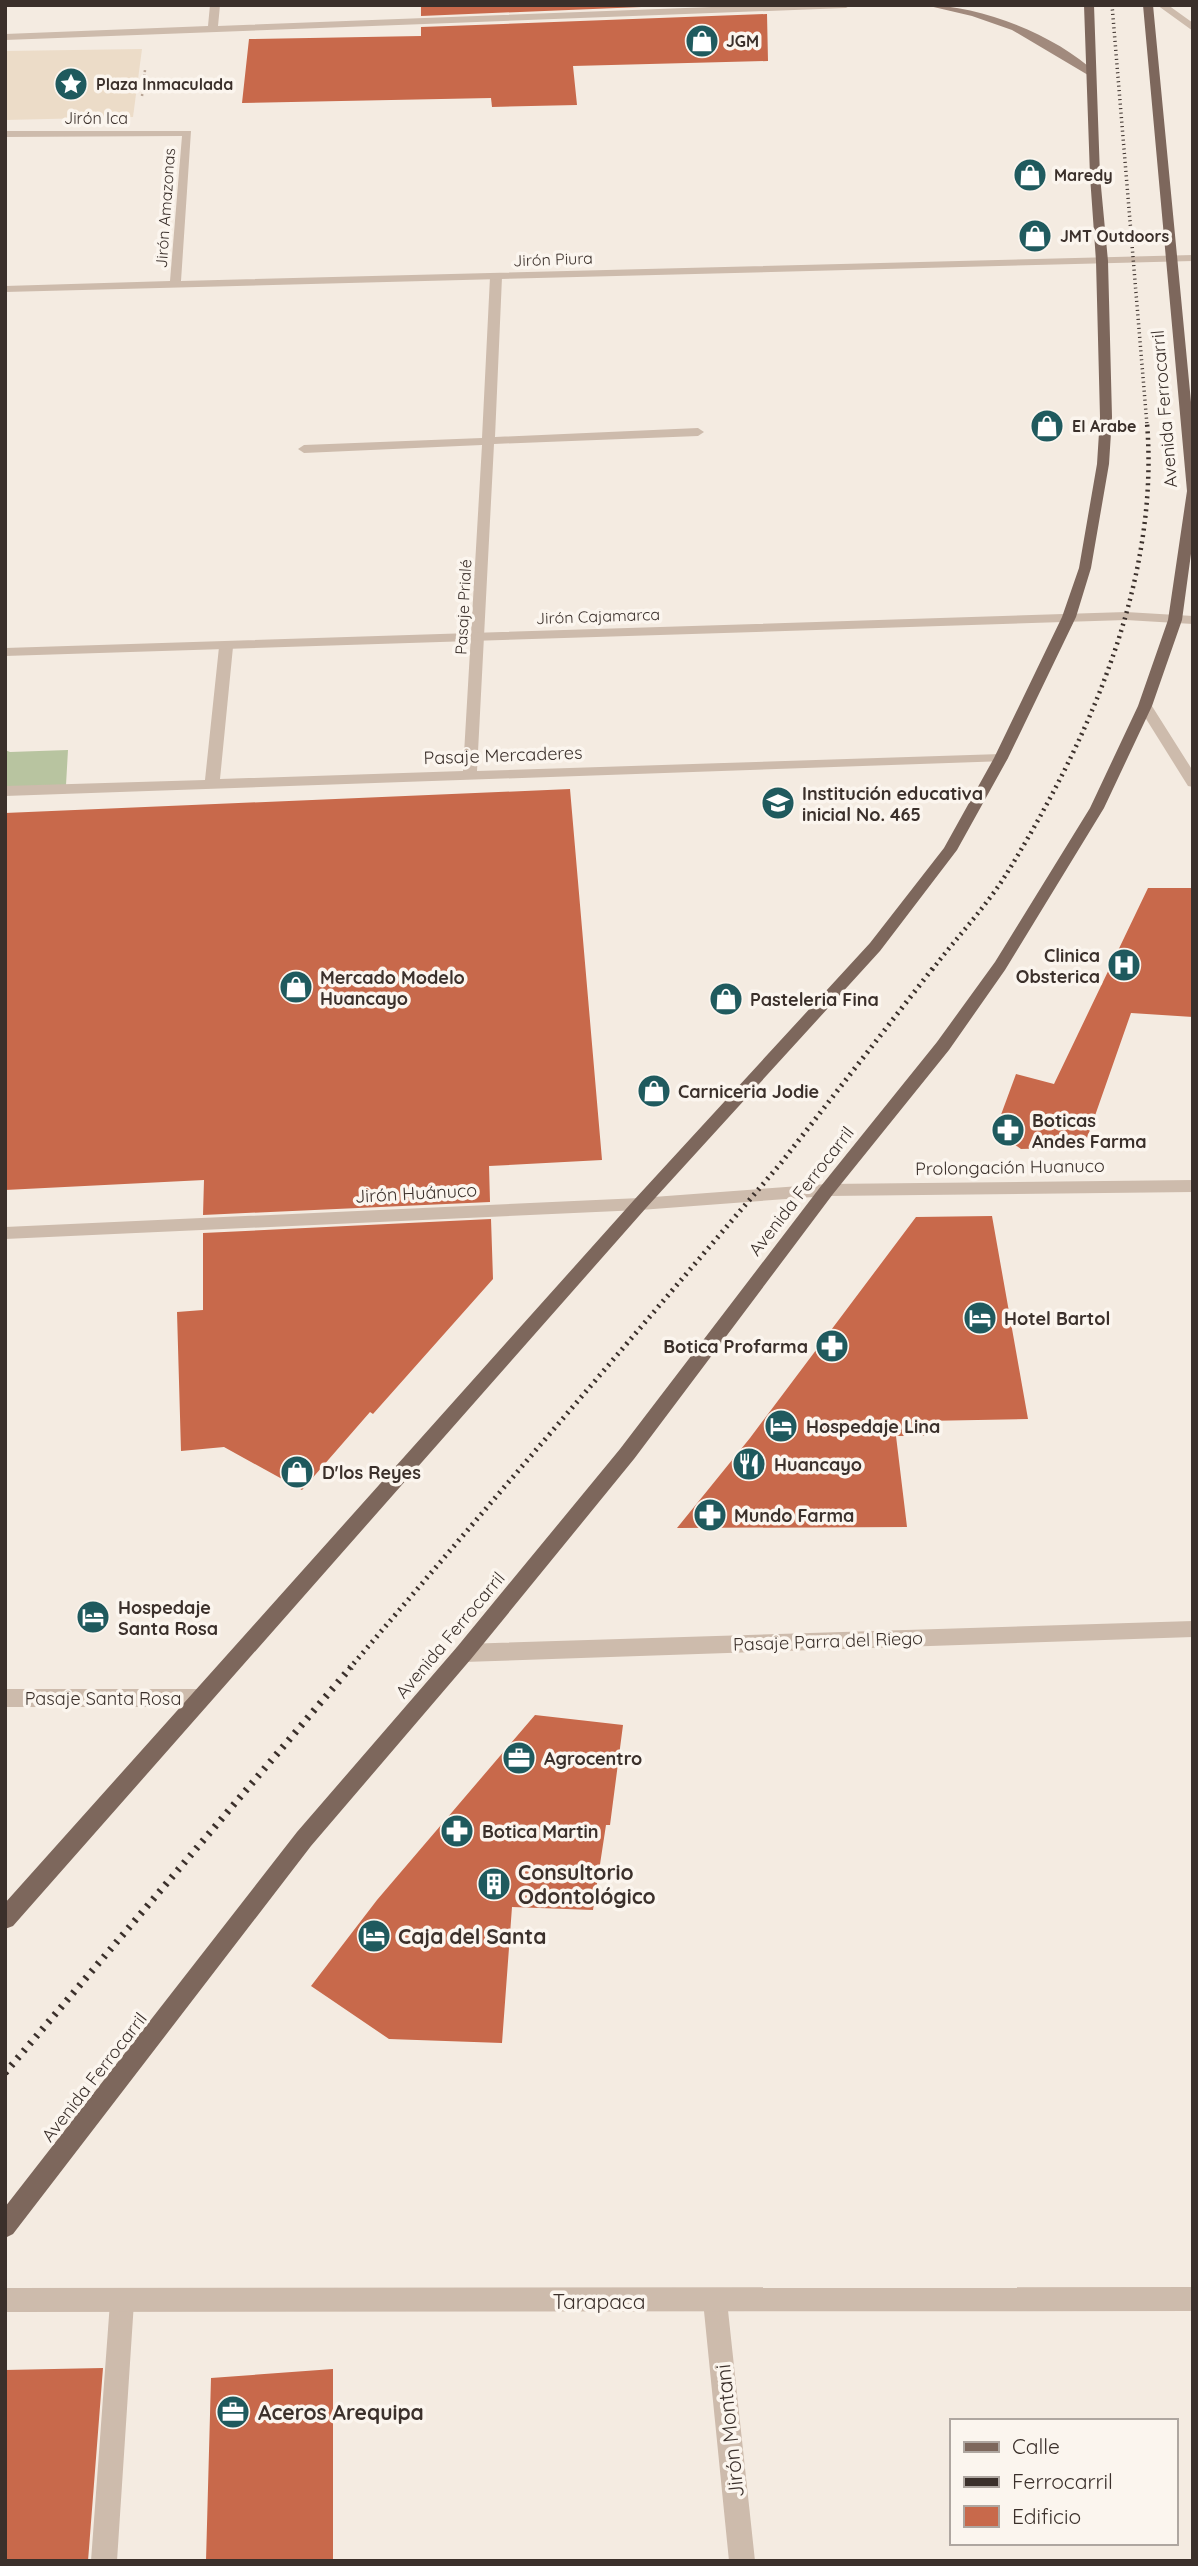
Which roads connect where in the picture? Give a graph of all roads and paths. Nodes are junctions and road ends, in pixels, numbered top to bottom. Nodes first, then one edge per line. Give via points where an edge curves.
1 (215, 5) edge
2 (493, 5) edge
3 (846, 5) edge
4 (930, 5) edge
5 (1089, 5) edge
6 (1148, 5) edge
7 (1162, 5) edge
8 (492, 18) junction
9 (214, 28) junction
10 (1193, 28) edge
11 (151, 31) junction
12 (5, 37) edge
13 (1091, 73) junction
14 (136, 133) junction
15 (187, 133) joint
16 (5, 134) edge
17 (1171, 258) junction
18 (1193, 258) edge
19 (1102, 261) junction
20 (496, 277) junction
21 (175, 285) junction
22 (5, 289) edge
23 (698, 432) dead end
24 (489, 441) junction
25 (304, 449) dead end
26 (1069, 617) junction
27 (1175, 620) junction
28 (1193, 620) edge
29 (479, 638) junction
30 (226, 647) junction
31 (5, 652) edge
32 (1146, 706) junction
33 (1002, 758) junction
34 (470, 775) junction
35 (1193, 783) edge
36 (212, 784) junction
37 (5, 791) edge
38 (1193, 1186) edge
39 (827, 1190) junction
40 (640, 1204) junction
41 (5, 1233) edge
42 (1193, 1629) edge
43 (464, 1653) junction
44 (5, 1698) edge
45 (200, 1698) junction
46 (5, 1919) edge
47 (5, 2226) edge
48 (1193, 2299) edge
49 (5, 2300) edge
50 (715, 2301) junction
51 (122, 2302) junction
52 (104, 2561) edge
53 (742, 2561) edge

1 - 9 street
2 - 8 street
3 - 8 street
4 - 13 main road via 999,20 1043,40
5 - 13 main road
6 - 17 main road, Avenida Ferrocarril
7 - 10 street
8 - 9 street
9 - 11 street
11 - 12 street
11 - 14 path
13 - 19 main road
14 - 15 street, Jirón Ica
14 - 16 street, Jirón Ica
15 - 21 street, Jirón Amazonas
17 - 18 street, Jirón Piura
17 - 19 street, Jirón Piura
17 - 27 main road, Avenida Ferrocarril via 1193,491
19 - 20 street, Jirón Piura
19 - 26 main road via 1103,464 1085,568
20 - 21 street, Jirón Piura
20 - 24 street, Pasaje Prialé
21 - 22 street, Jirón Piura
23 - 24 street
24 - 25 street
24 - 29 street, Pasaje Prialé
26 - 27 street, Jirón Cajamarca
26 - 29 street, Jirón Cajamarca
26 - 33 main road
27 - 28 street, Jirón Cajamarca
27 - 32 main road, Avenida Ferrocarril
29 - 30 street, Jirón Cajamarca
29 - 34 street, Pasaje Prialé
30 - 31 street, Jirón Cajamarca
30 - 36 street
32 - 35 street
32 - 39 main road, Avenida Ferrocarril via 1097,808 1000,966 943,1046
33 - 34 street, Pasaje Mercaderes
33 - 40 main road via 950,850 876,947
34 - 36 street, Pasaje Mercaderes
36 - 37 street, Pasaje Mercaderes
38 - 39 street, Prolongación Huanuco
39 - 40 street, Jirón Huánuco
39 - 43 main road, Avenida Ferrocarril via 627,1454
40 - 41 street, Jirón Huánuco
40 - 45 main road
42 - 43 street, Pasaje Parra del Riego
43 - 47 main road, Avenida Ferrocarril via 304,1839
44 - 45 street, Pasaje Santa Rosa
45 - 46 main road
48 - 50 street, Tarapaca
49 - 51 street, Tarapaca
50 - 51 street, Tarapaca
50 - 53 street, Jirón Montani
51 - 52 street

